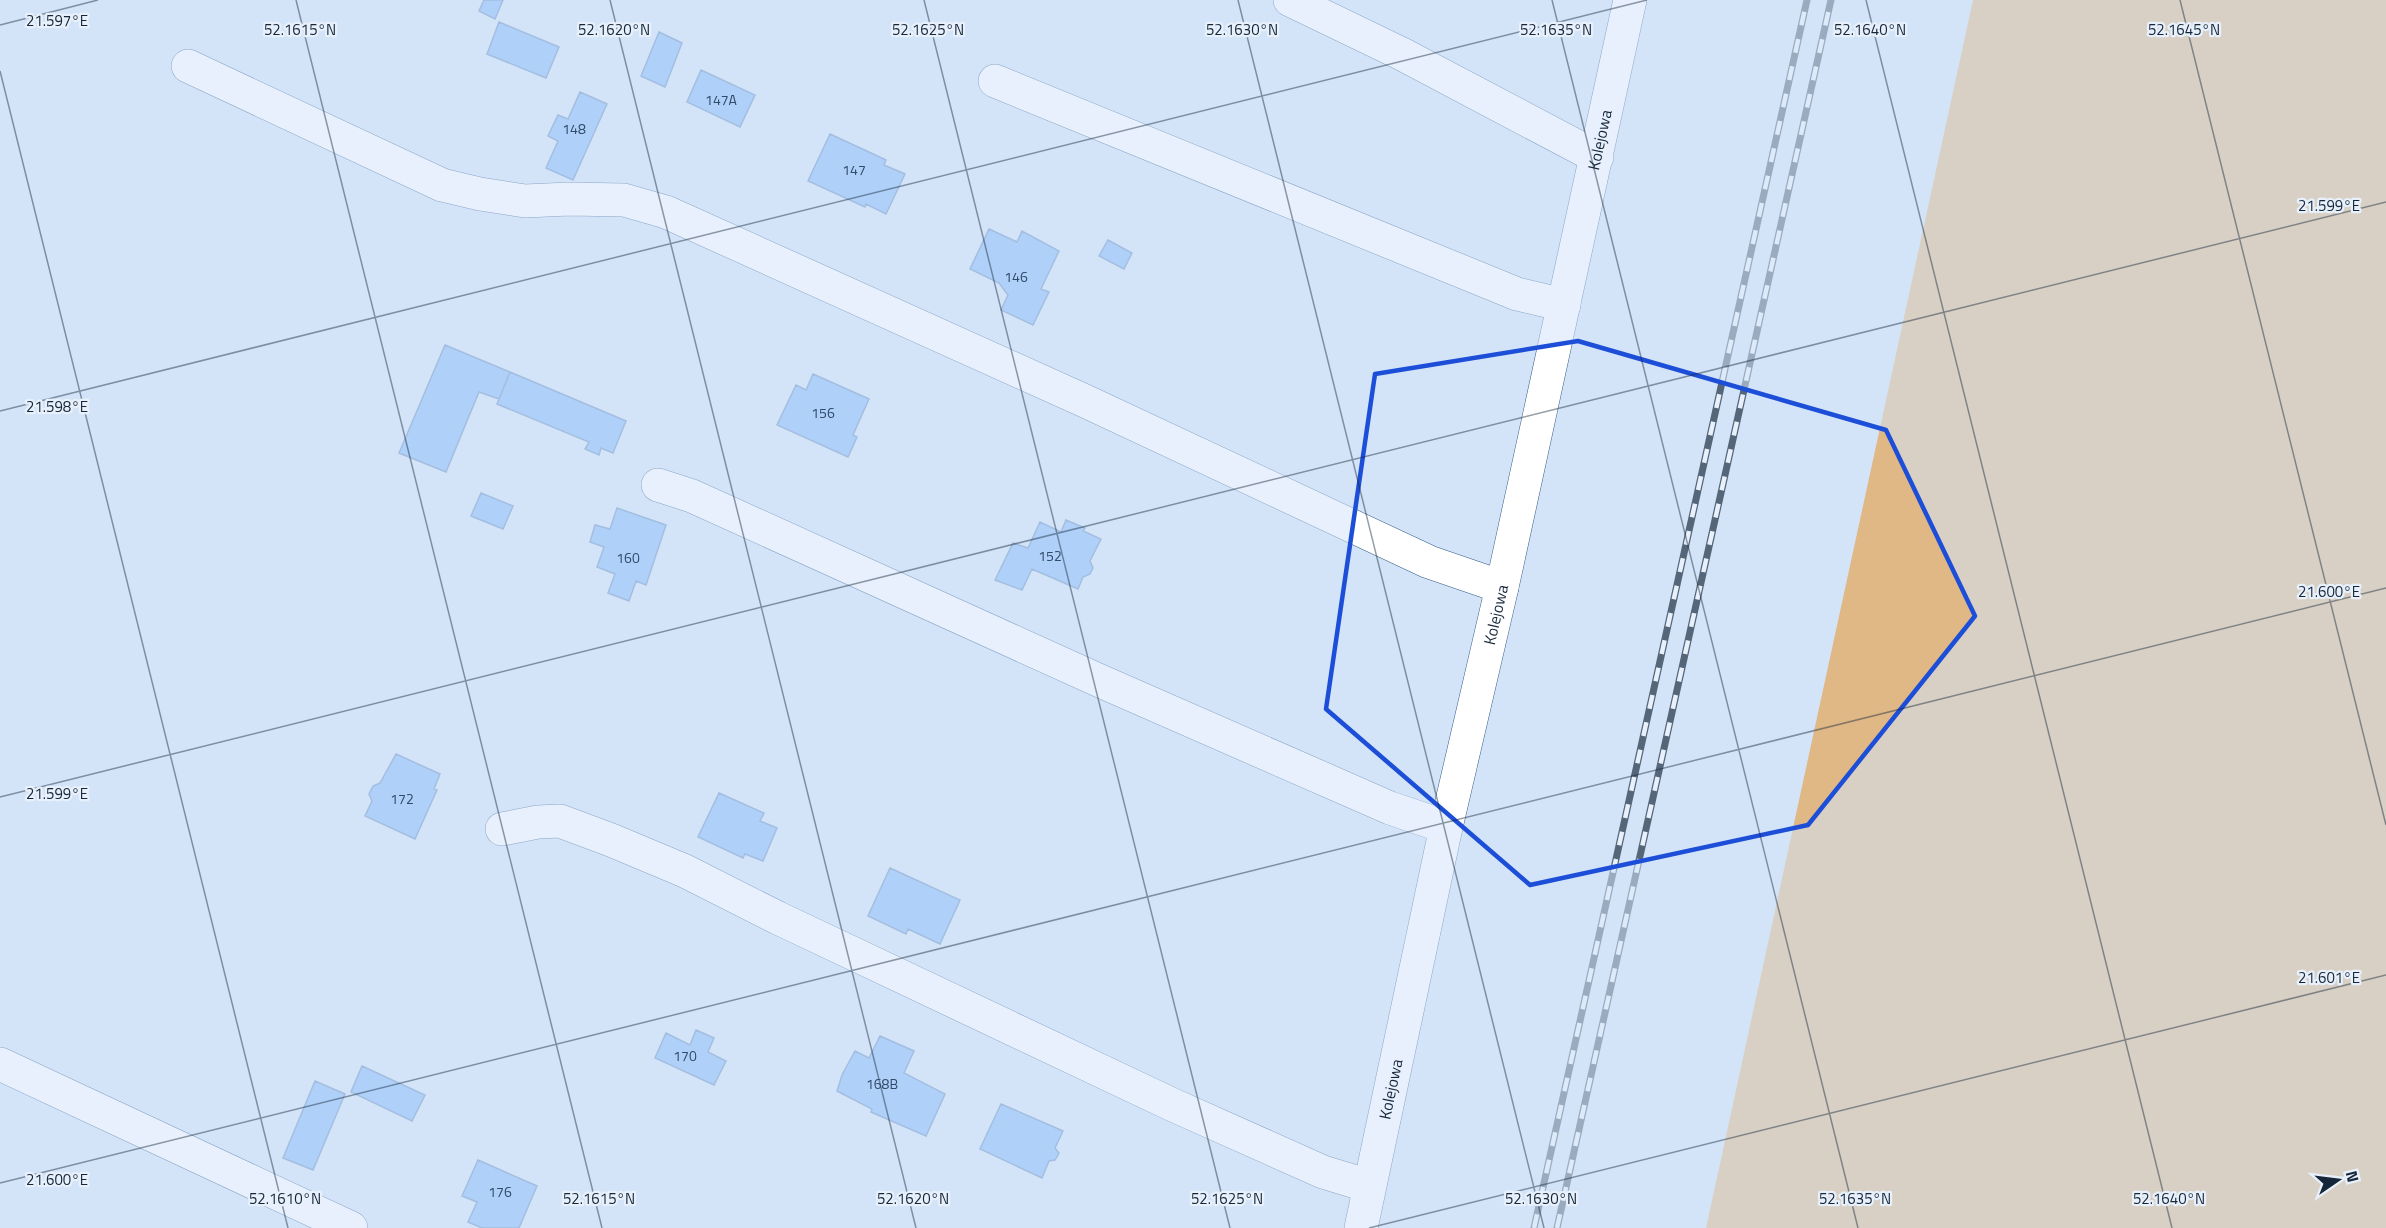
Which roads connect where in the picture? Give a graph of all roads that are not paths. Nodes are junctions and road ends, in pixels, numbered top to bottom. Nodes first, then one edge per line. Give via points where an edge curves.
1 (1290, 0) edge
2 (1630, 0) edge
3 (188, 66) dead end
4 (995, 81) dead end
5 (1597, 157) junction
6 (1564, 305) junction
7 (658, 485) dead end
8 (1502, 587) junction
9 (1446, 827) junction
10 (502, 830) dead end
11 (0, 1064) edge
12 (1370, 1186) junction
13 (351, 1228) edge
14 (1360, 1228) edge

1 - 5 street
2 - 5 street, Kolejowa
3 - 8 street via 442,185 525,201 624,200 666,212 1429,562
4 - 6 street via 1517,294
5 - 6 street, Kolejowa
6 - 8 street, Kolejowa
7 - 9 street via 693,496 1379,803
8 - 9 street, Kolejowa
9 - 12 street, Kolejowa
10 - 12 street via 538,822 560,822 611,840 685,871 1173,1105 1323,1172
11 - 13 street
12 - 14 street, Kolejowa

